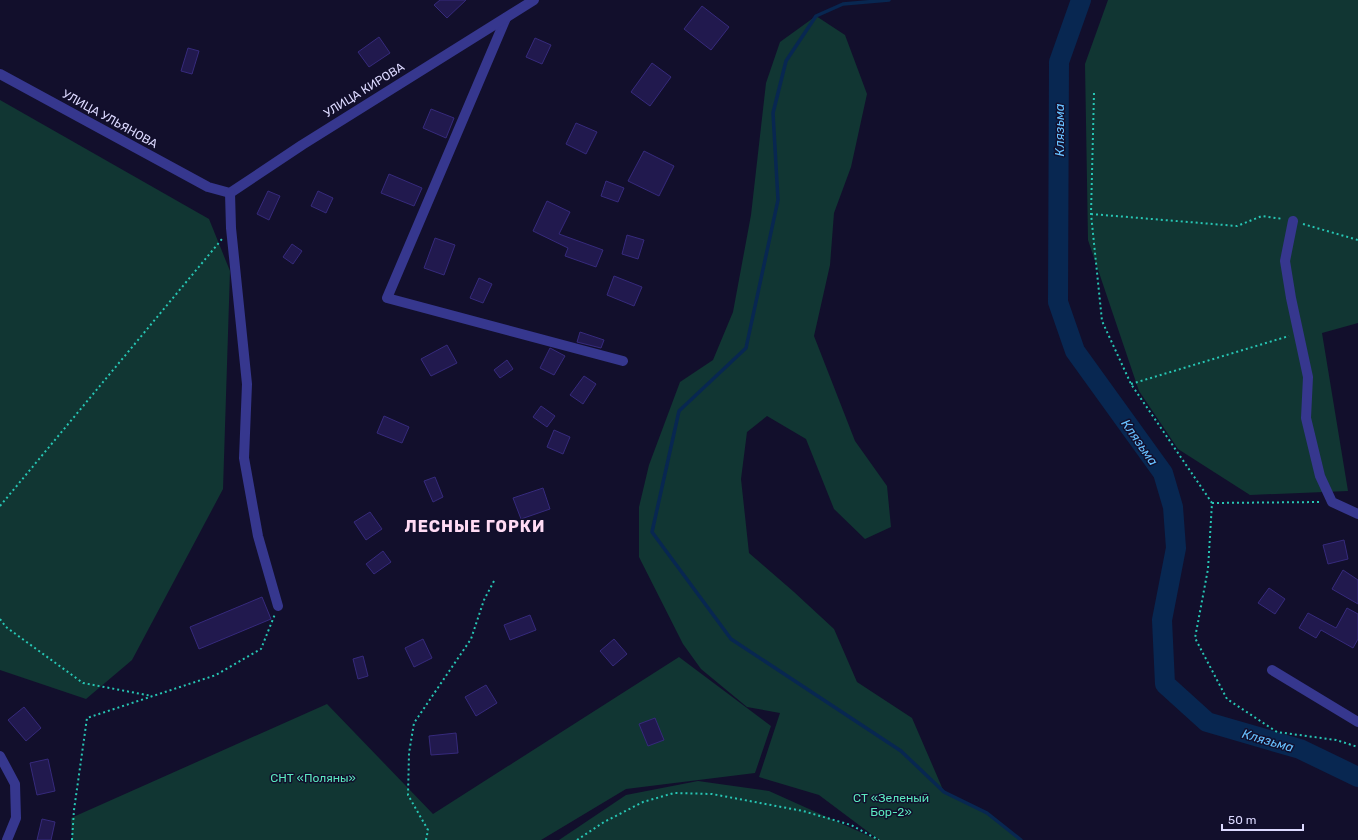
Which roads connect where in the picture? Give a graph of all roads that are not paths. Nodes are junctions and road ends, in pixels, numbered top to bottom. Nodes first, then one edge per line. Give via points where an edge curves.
1 (534, 0) edge
2 (506, 18) junction
3 (0, 74) edge
4 (230, 193) junction
5 (1293, 221) road end
6 (622, 361) dead end
7 (1358, 514) edge
8 (278, 606) road end
9 (1272, 670) dead end
10 (1358, 722) edge
11 (0, 756) edge
12 (7, 840) edge

1 - 2 street, УЛИЦА КИРОВА
2 - 4 street, УЛИЦА КИРОВА
2 - 6 street via 386,298
3 - 4 street, УЛИЦА УЛЬЯНОВА via 208,187
4 - 8 street via 231,228 247,384 244,458 258,536
5 - 7 street via 1285,262 1290,298 1308,377 1306,418 1320,476 1332,502
9 - 10 street
11 - 12 street via 15,784 16,818

